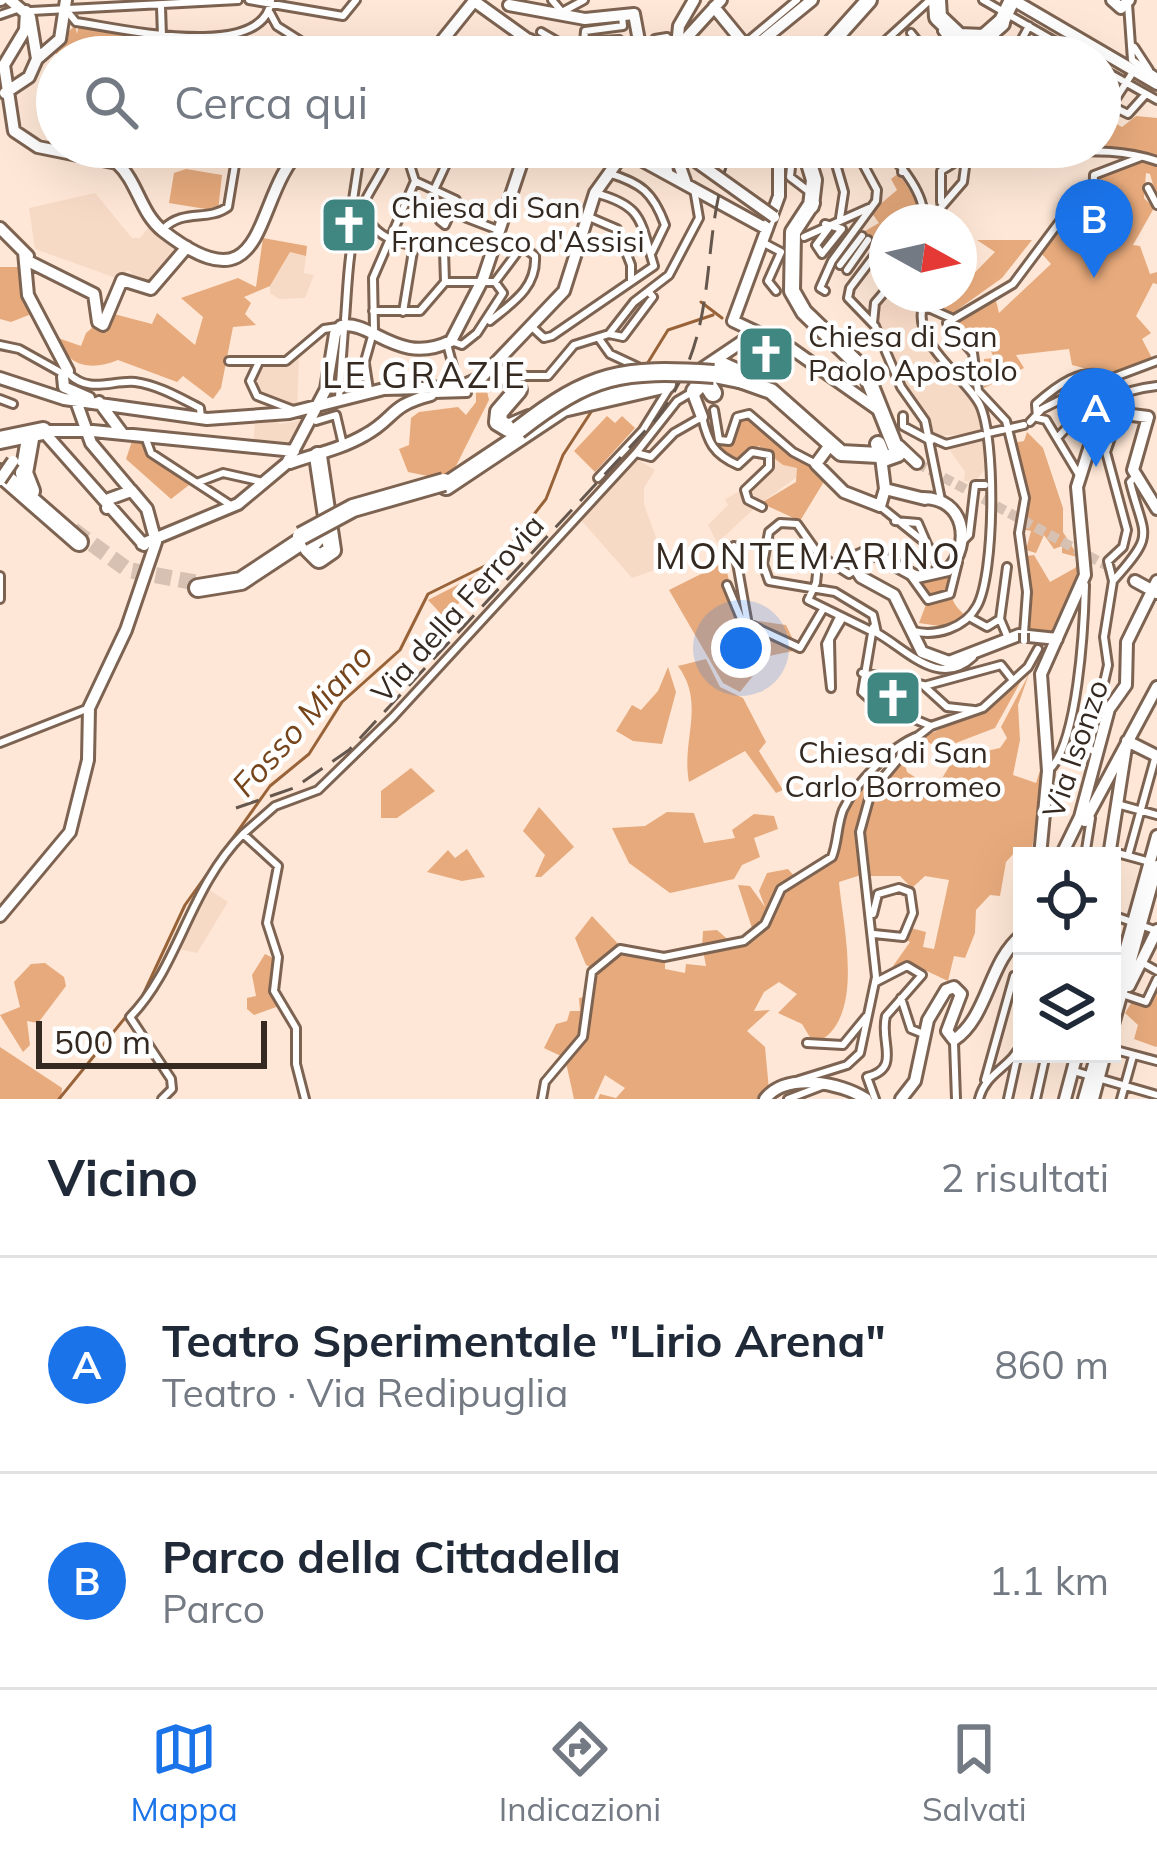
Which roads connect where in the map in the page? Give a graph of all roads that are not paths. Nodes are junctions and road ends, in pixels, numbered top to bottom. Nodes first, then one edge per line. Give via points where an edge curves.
1 (4, 0) edge
2 (238, 0) edge
3 (249, 0) edge
4 (324, 0) edge
5 (356, 0) edge
6 (552, 0) edge
7 (584, 0) edge
8 (694, 0) edge
9 (869, 0) edge
10 (982, 0) edge
11 (806, 1) edge
12 (476, 2) edge
13 (509, 2) edge
14 (717, 3) edge
15 (932, 5) edge
16 (1124, 5) edge
17 (462, 6) edge
18 (161, 7) junction
19 (100, 8) junction
20 (27, 10) junction
21 (629, 10) edge
22 (70, 11) edge
23 (562, 12) junction
24 (1005, 12) edge
25 (322, 14) junction
26 (0, 15) edge
27 (270, 17) edge
28 (100, 25) junction
29 (1029, 26) junction
30 (513, 28) junction
31 (542, 32) dead end
32 (1130, 32) junction
33 (911, 33) dead end
34 (679, 35) edge
35 (162, 36) junction
36 (297, 36) edge
37 (443, 36) edge
38 (524, 36) edge
39 (549, 36) edge
40 (584, 36) edge
41 (737, 36) edge
42 (764, 36) edge
43 (771, 36) edge
44 (834, 36) edge
45 (892, 36) edge
46 (913, 36) edge
47 (948, 36) edge
48 (1025, 36) edge
49 (1046, 36) edge
50 (1061, 36) edge
51 (36, 42) joint
52 (1134, 44) junction
53 (8, 47) edge
54 (36, 60) edge
55 (1121, 62) edge
56 (1135, 68) junction
57 (3, 71) edge
58 (1121, 79) edge
59 (1157, 79) edge
60 (1126, 82) junction
61 (17, 83) junction
62 (1121, 90) edge
63 (5, 93) junction
64 (1146, 94) junction
65 (1157, 100) edge
66 (1121, 111) edge
67 (36, 146) edge
68 (1121, 154) edge
69 (1141, 157) junction
70 (1157, 161) edge
71 (1121, 165) edge
72 (121, 168) edge
73 (234, 168) edge
74 (288, 168) edge
75 (358, 168) edge
76 (385, 168) edge
77 (411, 168) edge
78 (442, 168) edge
79 (520, 168) edge
80 (610, 168) edge
81 (659, 168) edge
82 (669, 168) edge
83 (681, 168) edge
84 (711, 168) edge
85 (779, 168) edge
86 (808, 168) edge
87 (837, 168) edge
88 (866, 168) edge
89 (899, 168) edge
90 (903, 168) edge
91 (945, 168) edge
92 (965, 168) edge
93 (1112, 168) edge
94 (669, 171) dead end
95 (902, 172) junction
96 (607, 173) junction
97 (414, 183) junction
98 (690, 186) junction
99 (938, 187) junction
100 (1148, 188) dead end
101 (429, 189) junction
102 (595, 194) junction
103 (950, 194) junction
104 (941, 202) junction
105 (871, 204) edge
106 (920, 204) edge
107 (938, 204) edge
108 (1157, 205) edge
109 (362, 206) junction
110 (869, 208) joint
111 (351, 213) dead end
112 (589, 217) junction
113 (840, 218) junction
114 (165, 225) junction
115 (827, 227) junction
116 (0, 228) edge
117 (501, 231) junction
118 (794, 233) junction
119 (843, 238) junction
120 (865, 238) dead end
121 (387, 240) junction
122 (181, 244) junction
123 (415, 244) junction
124 (650, 255) junction
125 (30, 262) junction
126 (869, 263) edge
127 (843, 267) junction
128 (489, 280) junction
129 (445, 282) junction
130 (630, 285) junction
131 (776, 291) dead end
132 (825, 291) dead end
133 (869, 307) edge
134 (373, 311) junction
135 (403, 312) junction
136 (487, 312) junction
137 (860, 312) junction
138 (874, 312) edge
139 (923, 312) edge
140 (945, 312) edge
141 (951, 317) junction
142 (490, 321) junction
143 (873, 323) junction
144 (337, 327) junction
145 (540, 330) junction
146 (477, 333) junction
147 (373, 335) junction
148 (757, 335) junction
149 (600, 340) junction
150 (449, 342) junction
151 (0, 345) edge
152 (229, 361) dead end
153 (1157, 361) edge
154 (261, 362) junction
155 (454, 370) dead end
156 (65, 371) junction
157 (506, 374) junction
158 (0, 378) edge
159 (1108, 378) junction
160 (751, 383) junction
161 (1157, 386) edge
162 (403, 390) junction
163 (369, 391) junction
164 (436, 393) junction
165 (467, 393) dead end
166 (708, 393) junction
167 (1100, 393) dead end
168 (339, 397) junction
169 (978, 397) junction
170 (1113, 397) junction
171 (0, 399) edge
172 (76, 400) junction
173 (95, 402) junction
174 (13, 404) dead end
175 (317, 405) junction
176 (395, 406) junction
177 (296, 411) junction
178 (903, 416) dead end
179 (1117, 416) junction
180 (1152, 416) edge
181 (201, 418) junction
182 (1036, 419) junction
183 (316, 421) dead end
184 (519, 429) junction
185 (1010, 430) junction
186 (122, 433) junction
187 (89, 434) junction
188 (146, 435) junction
189 (931, 439) junction
190 (1057, 439) junction
191 (0, 442) edge
192 (946, 443) junction
193 (343, 445) junction
194 (830, 445) junction
195 (892, 448) junction
196 (636, 453) junction
197 (295, 456) junction
198 (13, 460) edge
199 (936, 460) junction
200 (816, 464) junction
201 (1080, 476) junction
202 (1133, 476) junction
203 (598, 478) dead end
204 (199, 482) junction
205 (263, 482) junction
206 (445, 484) junction
207 (985, 485) dead end
208 (127, 488) junction
209 (885, 489) junction
210 (935, 494) junction
211 (34, 497) junction
212 (0, 499) edge
213 (232, 506) junction
214 (880, 506) junction
215 (762, 507) dead end
216 (106, 508) junction
217 (1157, 509) edge
218 (76, 536) tunnel mouth
219 (304, 538) junction
220 (964, 540) junction
221 (156, 542) junction
222 (142, 544) junction
223 (734, 547) dead end
224 (819, 555) junction
225 (957, 558) junction
226 (150, 560) junction
227 (1007, 567) dead end
228 (855, 570) junction
229 (943, 573) junction
230 (910, 575) junction
231 (1085, 575) junction
232 (0, 576) edge
233 (1113, 581) junction
234 (728, 585) dead end
235 (1150, 586) edge
236 (810, 590) junction
237 (0, 599) edge
238 (822, 611) junction
239 (969, 617) junction
240 (841, 618) junction
241 (1000, 619) junction
242 (748, 625) junction
243 (914, 630) junction
244 (872, 631) junction
245 (1013, 638) junction
246 (1048, 645) junction
247 (974, 657) junction
248 (862, 673) junction
249 (1012, 679) junction
250 (924, 686) junction
251 (1157, 687) edge
252 (89, 708) junction
253 (983, 709) junction
254 (931, 726) junction
255 (918, 736) junction
256 (0, 743) edge
257 (1126, 743) junction
258 (1096, 753) junction
259 (1157, 754) edge
260 (1048, 770) junction
261 (1117, 804) junction
262 (1092, 807) junction
263 (1140, 811) junction
264 (1157, 815) edge
265 (242, 834) junction
266 (1157, 836) edge
267 (1072, 838) junction
268 (1041, 847) edge
269 (1066, 847) edge
270 (1086, 847) edge
271 (1110, 847) edge
272 (1121, 855) edge
273 (1129, 856) junction
274 (1154, 864) edge
275 (872, 915) junction
276 (0, 916) edge
277 (1121, 918) edge
278 (1137, 923) junction
279 (1157, 930) edge
280 (874, 934) junction
281 (1013, 943) edge
282 (1141, 962) junction
283 (1157, 975) edge
284 (878, 977) junction
285 (1013, 979) edge
286 (1121, 981) edge
287 (1121, 990) edge
288 (1121, 997) edge
289 (901, 998) junction
290 (862, 1027) junction
291 (920, 1034) junction
292 (954, 1040) junction
293 (808, 1043) dead end
294 (1121, 1053) edge
295 (1133, 1054) junction
296 (1013, 1057) edge
297 (1157, 1061) edge
298 (1015, 1063) edge
299 (1044, 1063) edge
300 (1075, 1063) edge
301 (1100, 1063) edge
302 (1073, 1071) junction
303 (1094, 1077) junction
304 (985, 1080) junction
305 (796, 1082) junction
306 (1125, 1085) junction
307 (822, 1086) junction
308 (1157, 1095) edge
309 (162, 1099) edge
310 (305, 1099) edge
311 (542, 1099) edge
312 (765, 1099) edge
313 (788, 1099) edge
314 (866, 1099) edge
315 (875, 1099) edge
316 (901, 1099) edge
317 (956, 1099) edge
318 (979, 1099) edge
319 (1008, 1099) edge
320 (1036, 1099) edge
321 (1065, 1099) edge
322 (1088, 1099) edge
323 (1121, 1099) edge

1 - 20 street
2 - 18 street
3 - 27 street
4 - 25 street
5 - 25 street via 343,16
6 - 23 street
7 - 23 street
8 - 34 street
9 - 44 main road
10 - 24 street
11 - 42 street
11 - 43 street
12 - 17 street
12 - 30 street
13 - 23 street
13 - 30 street
14 - 34 street
14 - 41 street
15 - 24 highway via 961,34 983,34
15 - 45 street
15 - 47 street
16 - 32 street
17 - 37 street
18 - 19 street
18 - 35 street
19 - 22 street
19 - 28 street
20 - 22 street
20 - 26 street
20 - 51 street
20 - 53 street
21 - 23 street via 585,19
21 - 40 street via 623,26
22 - 28 street
24 - 29 street
24 - 50 street
25 - 27 street
27 - 35 street via 238,33
27 - 36 street
28 - 35 street
29 - 48 street
29 - 49 street
30 - 38 street
31 - 39 street
32 - 52 street
32 - 56 street
33 - 46 street
51 - 53 street via 28,34
52 - 56 street
52 - 59 street
53 - 57 street
54 - 61 street
55 - 56 street
56 - 59 street
56 - 60 street
57 - 61 street
57 - 63 street
58 - 60 street
60 - 62 street
60 - 64 street
61 - 63 street
63 - 67 street via 18,137
64 - 65 street
64 - 66 street via 1136,110
68 - 69 street
69 - 70 street
69 - 71 street
72 - 114 street
73 - 114 street via 228,207
74 - 122 street via 248,250 218,260
75 - 111 street
76 - 109 street
77 - 97 street
78 - 101 street
79 - 117 street
80 - 96 street
81 - 98 street
82 - 94 street
83 - 98 street
84 - 118 street, bridge
85 - 118 street
86 - 118 main road via 813,198
87 - 113 street
88 - 105 street via 878,193
89 - 95 street
90 - 95 street
91 - 99 street
92 - 103 street
93 - 141 street via 1094,175 1093,206 1063,217 1024,274
95 - 106 street
96 - 102 street
96 - 124 street via 639,183 653,198 664,225
97 - 101 street
97 - 121 street
98 - 118 street
98 - 149 street via 699,218 674,268 648,291 653,297 623,337
99 - 103 street
99 - 104 street
100 - 108 street
101 - 117 street via 456,200 451,212
102 - 112 street
102 - 124 street via 636,210
103 - 104 street
104 - 107 street
109 - 121 street
109 - 144 street
110 - 113 street
110 - 119 street
112 - 130 street via 617,229 632,265
112 - 145 street via 567,287
113 - 115 street
114 - 122 street
115 - 118 street
115 - 119 street via 842,230
115 - 119 street via 816,250
116 - 125 street
117 - 128 street
118 - 131 street via 768,281
118 - 148 street via 733,319
118 - 195 main road via 791,284 799,306 859,361
119 - 127 street
120 - 127 street
121 - 123 street
121 - 134 street
122 - 125 street via 151,290 126,278 104,325 94,294
123 - 129 street via 444,250
123 - 135 street
124 - 130 street via 651,270
125 - 156 street via 31,302
126 - 137 street via 850,288
127 - 132 street
128 - 129 street
128 - 136 street via 503,293
128 - 142 street via 522,246 535,256 531,281
128 - 150 street
129 - 135 street via 428,306
130 - 145 street
133 - 137 street
134 - 135 street
134 - 147 street
136 - 142 street
136 - 146 street
137 - 143 street
138 - 143 street
139 - 169 street via 924,329
140 - 141 street
141 - 169 street via 947,328 973,352
142 - 146 street
143 - 189 street
144 - 147 street via 359,325
144 - 154 street via 286,361
144 - 168 street
144 - 175 street
145 - 157 street
146 - 150 street via 461,345
147 - 150 street via 397,347
147 - 163 street
148 - 166 street via 698,372
148 - 195 street via 792,349
149 - 157 street via 574,345 548,376
149 - 203 street via 613,356 669,381 671,393
150 - 155 street
151 - 156 street
152 - 154 street
153 - 159 street
154 - 177 street via 250,376 257,396
156 - 173 street via 64,387
156 - 181 street via 92,386 131,382 161,390 200,408
157 - 164 street
157 - 184 highway via 519,388 497,417 501,427
158 - 172 street
159 - 182 street
159 - 182 street via 1067,380 1036,404
160 - 166 highway
160 - 166 main road
160 - 166 main road via 724,364
160 - 194 main road
161 - 170 street
162 - 163 street
162 - 164 street
162 - 176 street
163 - 168 street
164 - 165 street
164 - 176 street
166 - 184 highway, bridge via 584,400
166 - 184 highway, bridge via 615,373 571,390
166 - 196 street, Via della Ferrovia via 677,401
166 - 196 street via 651,457
166 - 200 street via 719,440 731,439 735,419 749,414
166 - 215 street via 710,448 739,463 762,450 771,458 745,490
167 - 170 street
168 - 175 street
169 - 185 street via 1002,413
169 - 239 street via 990,499 985,586
170 - 190 street
171 - 174 street
172 - 173 street
172 - 187 street
173 - 181 street
173 - 186 street
175 - 177 street
175 - 197 street
176 - 193 street via 379,427
177 - 181 street
178 - 189 street via 903,426
179 - 180 street
179 - 201 street via 1093,435
179 - 233 street via 1106,452 1127,530 1108,561
180 - 202 street
182 - 185 street
182 - 190 street
183 - 193 street via 336,415
184 - 206 highway
185 - 192 street
185 - 245 street via 1026,506 1019,533 1027,592
186 - 187 street
186 - 188 street
187 - 198 street
187 - 208 street
188 - 197 street
188 - 204 street via 151,453
189 - 192 street
189 - 199 street
190 - 201 street
191 - 198 highway
191 - 198 highway
192 - 199 street
193 - 197 street
194 - 195 main road via 858,456
194 - 200 street
195 - 209 street
196 - 265 street, Via della Ferrovia via 322,786 266,811
197 - 205 street
197 - 219 highway via 332,550 319,559
198 - 211 highway
198 - 211 highway
198 - 216 street
199 - 210 street
200 - 214 street via 850,496
201 - 231 street
202 - 217 street
202 - 233 street via 1147,537
204 - 205 street via 223,473
204 - 213 street
205 - 213 street
206 - 219 highway, bridge
206 - 219 highway, bridge via 353,508
207 - 220 street via 975,485
208 - 216 street
208 - 221 street via 150,515
209 - 210 street
209 - 214 street
210 - 220 street via 958,518
211 - 212 highway
211 - 218 highway
213 - 221 street
214 - 229 street via 895,521 918,524
216 - 222 street
219 - 219 highway via 231,579 198,585 241,580
220 - 225 street
221 - 222 street
221 - 226 street
222 - 226 street
223 - 242 street
224 - 228 street via 843,572
224 - 236 street
224 - 236 street via 794,523 770,532 764,574 779,586
225 - 229 street
225 - 230 street via 950,594 928,600
226 - 252 street
227 - 241 street
228 - 230 street via 864,551
228 - 243 street via 890,590
229 - 230 street
231 - 246 street
231 - 260 street via 1084,658 1064,753
232 - 237 street
233 - 258 street via 1108,665 1089,748
234 - 242 street via 732,608
235 - 258 street, Via Isonzo via 1127,642 1126,685
236 - 238 street via 808,601
236 - 244 street via 835,592 873,615
238 - 240 street
238 - 242 street via 800,648
239 - 241 street via 987,627
239 - 243 street via 936,631
240 - 240 street via 830,639 833,688 826,644
240 - 244 street
241 - 245 street
243 - 247 street via 938,662
244 - 247 street via 926,666
244 - 248 street
245 - 246 street
245 - 247 street
246 - 249 street
246 - 260 street via 1041,674
248 - 250 street
248 - 254 street via 866,698
249 - 250 street via 1005,668
249 - 253 street
250 - 253 street via 947,706
251 - 257 street
252 - 256 street
252 - 276 street via 88,760 70,832
253 - 254 street
254 - 255 street
255 - 275 street via 862,814
255 - 311 street via 853,796 832,857 781,889 759,931 727,946 664,957 620,950 592,972 584,1037 545,1082
257 - 259 street
257 - 261 street
257 - 262 street
258 - 267 street, Via Isonzo
259 - 263 street
260 - 268 street
261 - 263 street
261 - 271 street
262 - 267 street
262 - 270 street
263 - 264 street
263 - 273 street
265 - 309 street, Via della Ferrovia via 190,907 149,995 130,1017 171,1079
265 - 310 street via 278,866 267,922 278,957 274,992 296,1028
266 - 274 street
267 - 269 street, Via Isonzo
272 - 273 street
273 - 274 street
274 - 278 street
275 - 280 street
275 - 280 street via 881,892 910,892 913,913 903,938
277 - 278 street
278 - 279 street
278 - 286 street
279 - 282 street
280 - 284 street
281 - 292 street
282 - 283 street
282 - 287 street
283 - 288 street via 1146,1001
284 - 289 street via 907,966 920,970 922,979
284 - 290 street
285 - 304 street
289 - 291 street
289 - 315 street via 884,1023 887,1065 867,1078
290 - 293 street via 839,1046
290 - 305 street via 852,1062
291 - 292 street via 948,988 960,992 947,1031
291 - 316 street via 915,1081
292 - 317 street
294 - 295 street
295 - 297 street
295 - 306 street
296 - 304 street
298 - 319 street
299 - 320 street
300 - 302 street
301 - 303 street
302 - 303 street
302 - 321 street
303 - 306 street
303 - 322 street
304 - 318 street
305 - 307 street
305 - 312 street
306 - 308 street
306 - 323 street
307 - 313 street
307 - 314 street

